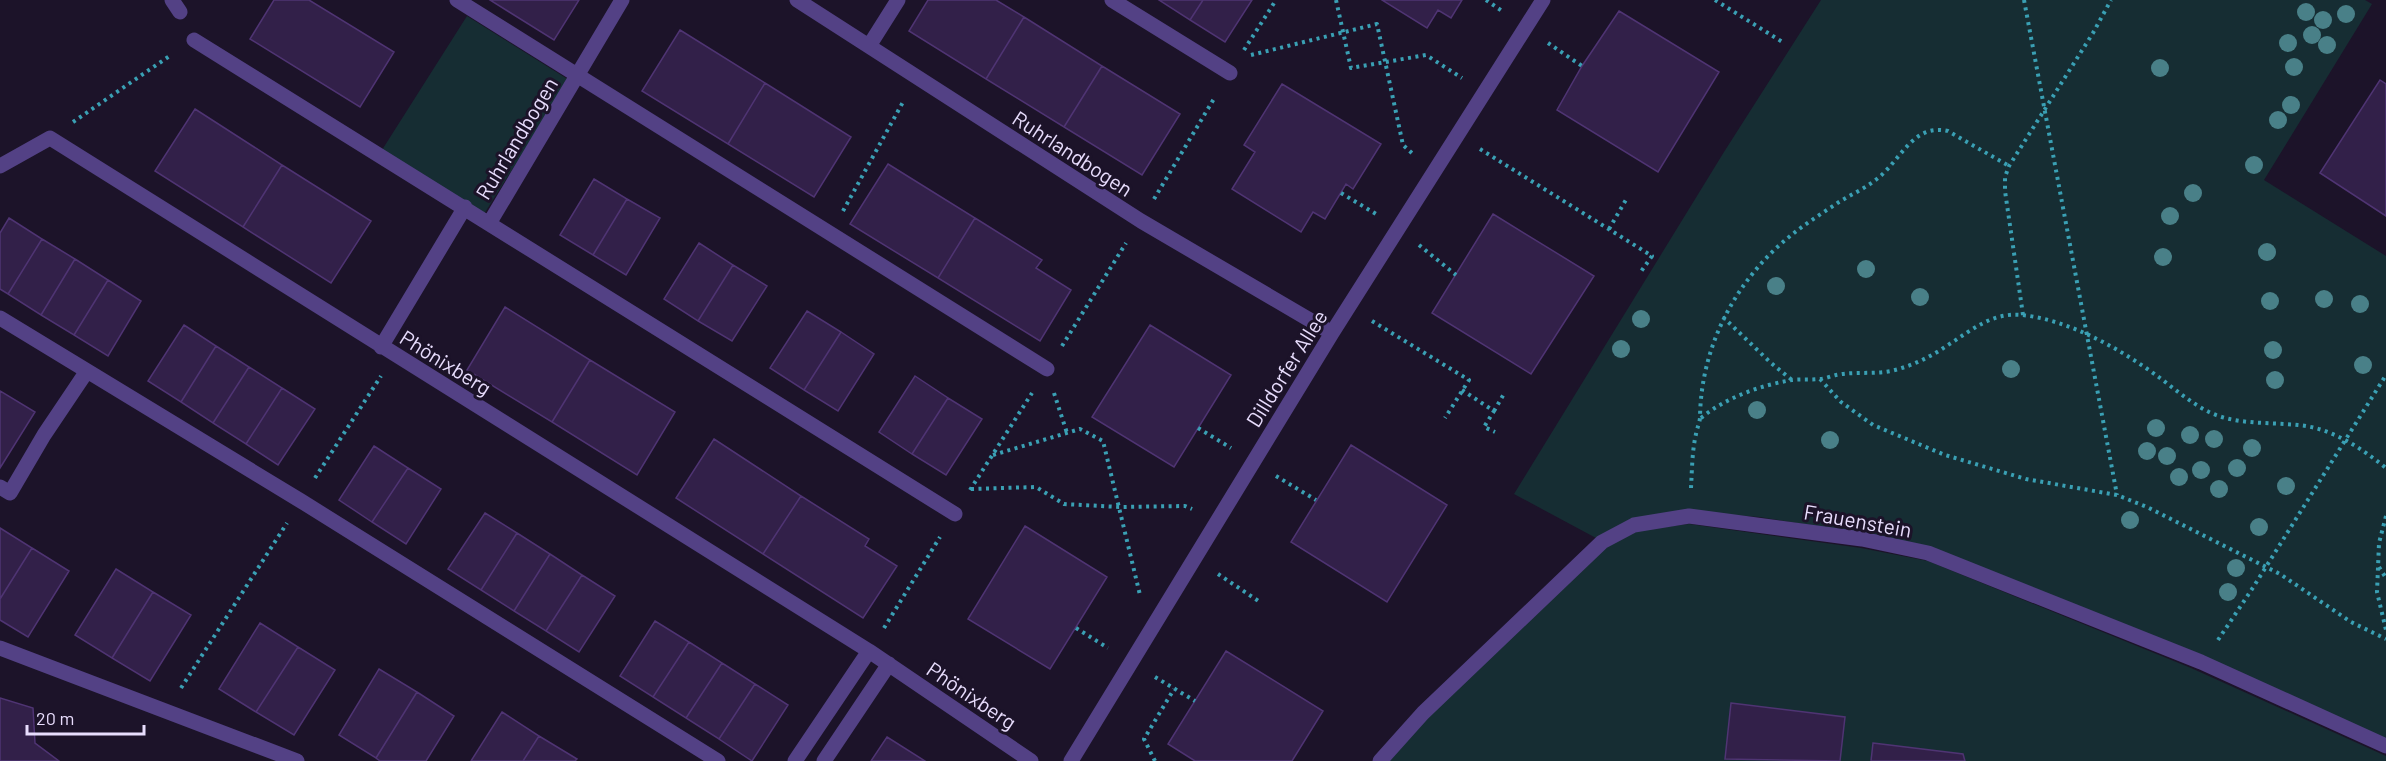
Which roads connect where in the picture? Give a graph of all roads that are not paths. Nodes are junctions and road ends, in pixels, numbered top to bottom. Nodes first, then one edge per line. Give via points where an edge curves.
1 (457, 0) edge
2 (622, 0) edge
3 (797, 0) edge
4 (898, 0) edge
5 (1112, 0) edge
6 (1543, 0) edge
7 (194, 40) road end
8 (868, 46) junction
9 (1230, 73) road end
10 (578, 76) junction
11 (0, 165) edge
12 (465, 207) junction
13 (490, 222) junction
14 (0, 318) edge
15 (1332, 333) junction
16 (388, 351) junction
17 (1047, 369) road end
18 (87, 371) junction
19 (0, 488) edge
20 (955, 514) road end
21 (0, 648) edge
22 (869, 651) junction
23 (889, 664) junction
24 (2386, 746) edge
25 (297, 761) edge
26 (718, 761) edge
27 (795, 761) edge
28 (824, 761) edge
29 (1030, 761) edge
30 (1071, 761) edge
31 (1380, 761) edge

1 - 10 street, Ruhrlandbogen
2 - 10 street, Ruhrlandbogen
3 - 8 street, Ruhrlandbogen
4 - 8 street
5 - 9 street
6 - 15 street, Dilldorfer Allee
7 - 12 street
8 - 15 street, Ruhrlandbogen via 1141,220
10 - 13 street, Ruhrlandbogen
10 - 17 street, Ruhrlandbogen
11 - 16 street, Phönixberg via 50,138
12 - 13 street
12 - 16 street
13 - 20 street
14 - 18 street
15 - 30 street, Dilldorfer Allee
16 - 22 street, Phönixberg
18 - 19 street via 10,494
18 - 26 street
21 - 25 street
22 - 23 street, Phönixberg
22 - 27 street
23 - 28 street
23 - 29 street, Phönixberg
24 - 31 street, Frauenstein via 2201,662 1928,553 1862,539 1689,516 1634,525 1602,542 1422,713

